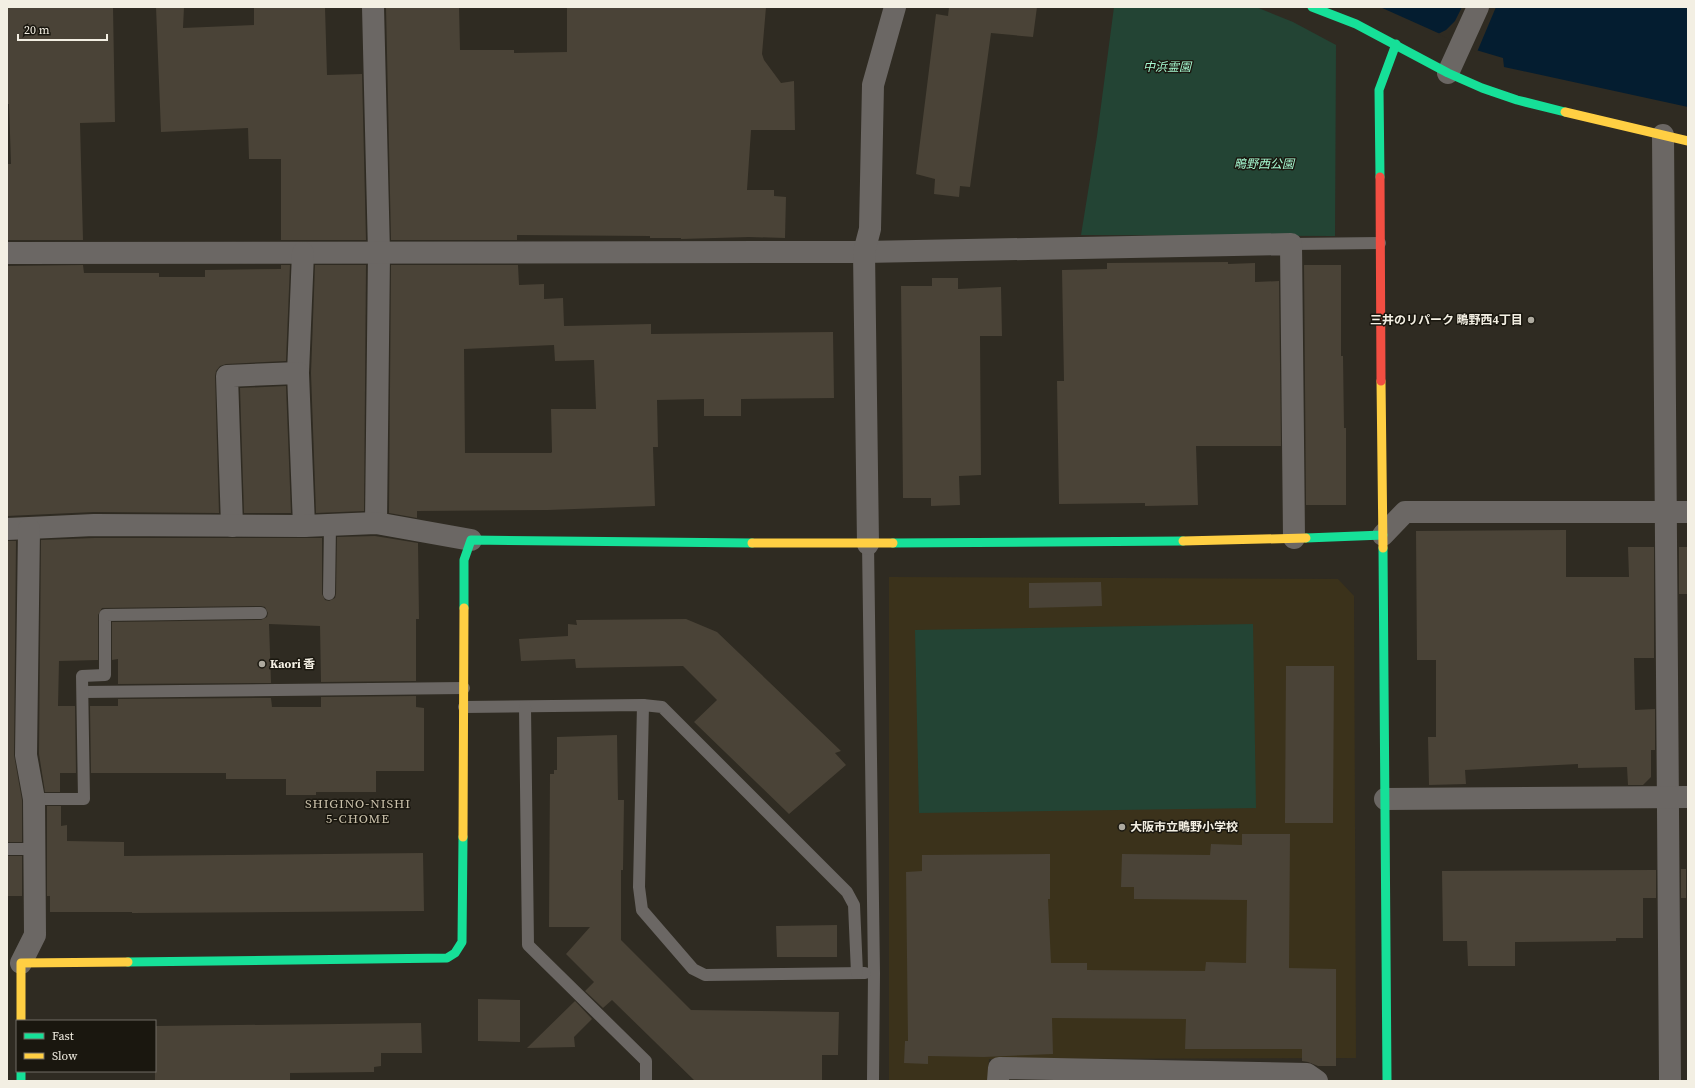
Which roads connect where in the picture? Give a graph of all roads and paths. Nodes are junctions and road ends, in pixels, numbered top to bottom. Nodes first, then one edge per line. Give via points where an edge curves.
1 (373, 7) edge
2 (895, 7) edge
3 (1312, 7) edge
4 (1478, 7) edge
5 (1396, 44) junction
6 (1448, 73) junction
7 (1663, 135) junction
8 (1688, 140) edge
9 (1380, 243) junction
10 (1290, 244) junction
11 (864, 252) junction
12 (7, 253) edge
13 (303, 253) junction
14 (379, 253) junction
15 (298, 373) junction
16 (1678, 512) edge
17 (376, 523) junction
18 (330, 525) junction
19 (232, 526) junction
20 (304, 526) junction
21 (7, 529) edge
22 (29, 529) junction
23 (1383, 534) junction
24 (1294, 538) junction
25 (472, 540) junction
26 (868, 544) junction
27 (329, 594) dead end
28 (261, 613) dead end
29 (464, 688) junction
30 (83, 692) junction
31 (643, 705) junction
32 (464, 707) junction
33 (525, 707) junction
34 (17, 756) edge
35 (1678, 797) edge
36 (34, 799) junction
37 (1385, 799) junction
38 (7, 849) edge
39 (34, 849) junction
40 (22, 963) junction
41 (856, 973) junction
42 (874, 973) junction
43 (21, 1020) edge
44 (1688, 1080) edge
45 (646, 1081) edge
46 (873, 1081) edge
47 (998, 1081) edge
48 (1317, 1081) edge
49 (1387, 1081) edge
50 (1670, 1081) edge

1 - 14 street
2 - 11 street via 873,86 870,229
3 - 5 street via 1356,24
4 - 6 street
5 - 6 street
5 - 9 street via 1380,90
6 - 7 street via 1517,100
7 - 8 street
7 - 16 street
9 - 10 lane
9 - 23 street
10 - 11 street
10 - 24 street
11 - 14 street
11 - 26 street
12 - 13 street
13 - 14 street
13 - 15 street
14 - 17 street
15 - 19 street via 227,376
15 - 20 street
16 - 23 street via 1405,512
16 - 35 street
17 - 18 street
17 - 25 street
18 - 20 street
18 - 27 lane
19 - 20 street
19 - 22 street via 94,525
21 - 22 street
22 - 34 street
23 - 24 street
23 - 37 street
24 - 26 street
25 - 26 street
25 - 29 street via 464,560
26 - 42 lane
28 - 30 lane via 105,615 105,676 82,676
29 - 30 lane
29 - 32 street
30 - 36 lane via 84,799
31 - 33 lane
31 - 41 lane via 662,707 848,892 854,905
31 - 41 lane via 639,887 642,910 693,969 706,975
32 - 33 lane
32 - 40 street via 462,942 451,958
33 - 45 lane via 528,945 646,1061
34 - 36 street
35 - 37 street
35 - 50 street
36 - 39 street
37 - 49 street
38 - 39 lane
39 - 40 street via 35,935
40 - 43 street
41 - 42 lane
42 - 46 lane
44 - 50 street
47 - 48 street via 999,1068 1308,1074

